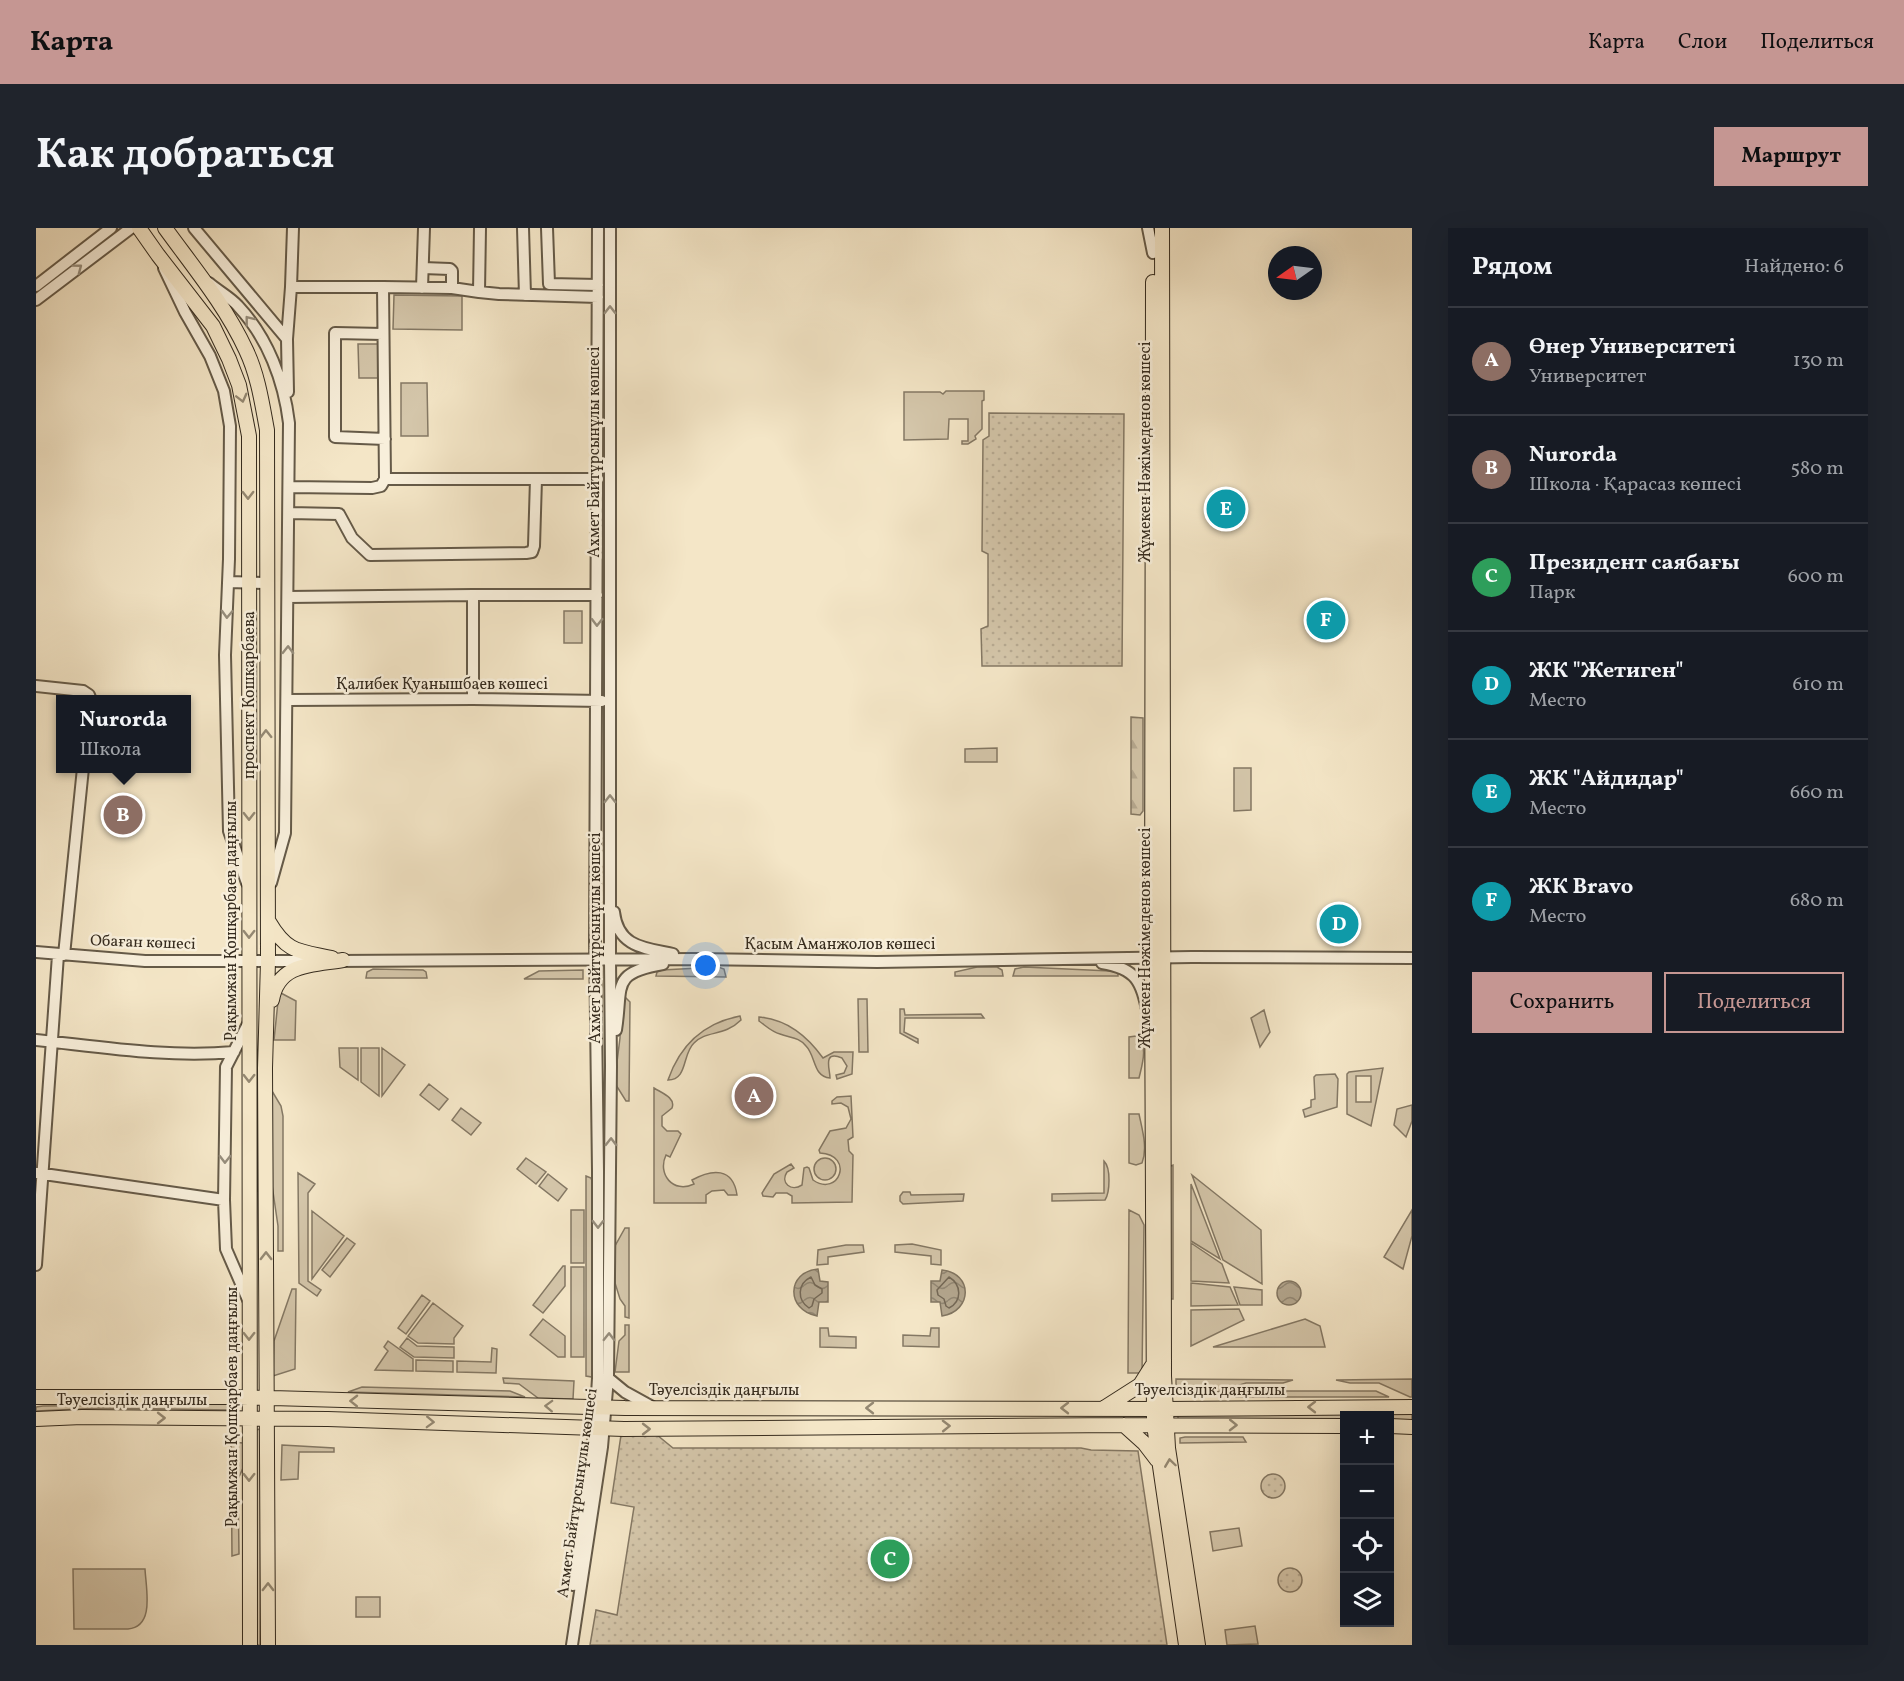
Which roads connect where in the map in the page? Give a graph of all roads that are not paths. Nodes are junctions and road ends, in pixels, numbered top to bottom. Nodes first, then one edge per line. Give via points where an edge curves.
1 (111, 228) edge
2 (131, 228) edge
3 (139, 228) edge
4 (165, 228) edge
5 (194, 228) edge
6 (293, 228) edge
7 (424, 228) edge
8 (480, 228) edge
9 (523, 228) edge
10 (548, 228) edge
11 (598, 228) edge
12 (610, 228) edge
13 (618, 228) edge
14 (1148, 228) edge
15 (1153, 228) edge
16 (1162, 228) edge
17 (1153, 253) junction
18 (158, 255) junction
19 (610, 266) junction
20 (423, 268) junction
21 (204, 279) junction
22 (598, 285) junction
23 (36, 286) edge
24 (291, 286) junction
25 (383, 287) junction
26 (422, 288) junction
27 (452, 288) junction
28 (479, 292) junction
29 (525, 295) junction
30 (598, 297) junction
31 (36, 300) edge
32 (383, 334) junction
33 (287, 340) junction
34 (264, 343) junction
35 (288, 420) junction
36 (385, 439) junction
37 (385, 479) junction
38 (536, 479) junction
39 (598, 479) junction
40 (289, 487) junction
41 (289, 513) junction
42 (228, 582) junction
43 (248, 583) junction
44 (266, 583) junction
45 (597, 594) junction
46 (472, 595) junction
47 (288, 597) junction
48 (36, 686) edge
49 (87, 695) edge
50 (473, 699) junction
51 (287, 700) junction
52 (596, 701) junction
53 (610, 702) junction
54 (82, 773) edge
55 (610, 858) junction
56 (249, 889) junction
57 (268, 892) junction
58 (268, 921) junction
59 (36, 952) edge
60 (61, 955) junction
61 (1412, 958) edge
62 (595, 959) junction
63 (610, 959) junction
64 (697, 959) junction
65 (1081, 959) junction
66 (1158, 959) junction
67 (343, 960) junction
68 (249, 961) junction
69 (268, 961) junction
70 (249, 1022) junction
71 (1152, 1035) junction
72 (36, 1040) edge
73 (266, 1040) junction
74 (52, 1042) junction
75 (234, 1052) junction
76 (612, 1066) junction
77 (265, 1068) joint
78 (39, 1173) edge
79 (224, 1200) junction
80 (36, 1264) edge
81 (249, 1303) junction
82 (1153, 1364) junction
83 (608, 1378) junction
84 (36, 1398) edge
85 (249, 1398) junction
86 (267, 1398) junction
87 (602, 1407) junction
88 (1412, 1407) edge
89 (654, 1408) junction
90 (1104, 1408) junction
91 (1159, 1408) junction
92 (249, 1418) junction
93 (266, 1418) junction
94 (36, 1419) edge
95 (1124, 1425) junction
96 (1160, 1425) junction
97 (1340, 1426) edge
98 (1394, 1426) edge
99 (1412, 1427) edge
100 (600, 1428) junction
101 (1159, 1463) junction
102 (1176, 1574) junction
103 (1192, 1606) junction
104 (250, 1645) edge
105 (268, 1645) edge
106 (564, 1645) edge
107 (572, 1645) edge
108 (1186, 1645) edge
109 (1198, 1645) edge

1 - 23 street
31 -> 2 street
3 - 18 main road, Рақымжан Қошқарбаев даңғылы
4 - 21 main road
5 - 33 street
6 - 24 street
7 - 20 street
8 - 28 street
9 - 29 street
10 - 22 street via 549,284
11 - 22 street, Ахмет Байтұрсынұлы көшесі
12 - 19 street, Ахмет Байтұрсынұлы көшесі
13 - 19 street
14 - 17 street
15 - 17 main road, Жұмекен Нәжімеденов көшесі
16 - 66 main road, Жұмекен Нәжімеденов көшесі
17 - 66 main road, Жұмекен Нәжімеденов көшесі
18 - 42 street via 224,390 230,426
18 -> 43 main road, Рақымжан Қошқарбаев даңғылы via 213,326 239,385 249,436
53 -> 19 street, Ахмет Байтұрсынұлы көшесі
20 - 26 street
20 - 27 street via 452,270
34 -> 21 street via 237,305
21 - 44 main road, проспект Кошкарбаева via 247,351 261,397 267,430
22 - 30 street, Ахмет Байтұрсынұлы көшесі
24 - 25 street
24 - 33 street
25 - 26 street
25 - 32 street
26 - 27 street
27 - 28 street
28 - 29 street
29 - 30 street
30 - 39 street, Ахмет Байтұрсынұлы көшесі
32 - 36 street
32 - 36 street via 335,333 335,437
33 - 34 street
33 - 35 street
34 - 35 street via 286,398
35 - 40 street
36 - 37 street
37 - 38 street
37 - 40 street via 381,486 372,488
38 - 39 street
38 - 41 street via 534,546 532,552 526,553 370,555 352,538 339,514
39 - 45 street, Ахмет Байтұрсынұлы көшесі
40 - 41 street
41 - 47 street
42 - 43 street
42 -> 56 street via 225,655 229,831
43 - 44 street
43 -> 56 main road, Рақымжан Қошқарбаев даңғылы
57 -> 44 main road, проспект Кошкарбаева
45 - 46 street
45 -> 52 street, Ахмет Байтұрсынұлы көшесі
46 - 47 street
46 - 50 street
51 -> 47 street
48 - 49 street via 82,691
50 - 51 street, Қалибек Қуанышбаев көшесі
50 - 52 street, Қалибек Қуанышбаев көшесі
51 - 57 street via 285,833
52 - 53 street, Қалибек Қуанышбаев көшесі
52 - 62 street, Ахмет Байтұрсынұлы көшесі
55 -> 53 street, Ахмет Байтұрсынұлы көшесі
54 - 60 street
55 - 63 street, Ахмет Байтұрсынұлы көшесі
55 - 64 street via 615,916 621,934 640,947
56 -> 68 main road, Рақымжан Қошқарбаев даңғылы
57 - 58 main road, проспект Кошкарбаева
58 - 67 main road via 277,937 291,949
58 - 69 main road, проспект Кошкарбаева
59 - 60 street, Обаған көшесі
60 - 68 street, Обаған көшесі
60 - 74 street
61 - 66 street, Қасым Аманжолов көшесі
62 - 63 street, Қасым Аманжолов көшесі
62 - 67 street, Қасым Аманжолов көшесі
62 -> 87 street, Ахмет Байтұрсынұлы көшесі
63 - 64 street, Қасым Аманжолов көшесі
63 - 76 street, Ахмет Байтұрсынұлы көшесі
64 - 65 street, Қасым Аманжолов көшесі
64 - 76 street via 642,968 627,976 620,990
65 - 66 street, Қасым Аманжолов көшесі
65 - 71 street via 1124,969 1137,978
66 - 71 main road, Жұмекен Нәжімеденов көшесі
66 - 91 main road, Жұмекен Нәжімеденов көшесі
67 - 69 street, Қасым Аманжолов көшесі
67 - 73 main road via 302,967 279,980 272,996
68 - 69 street, Обаған көшесі
68 - 70 main road, Рақымжан Қошқарбаев даңғылы
69 - 73 main road, проспект Кошкарбаева
70 - 75 street
70 -> 81 main road, Рақымжан Қошқарбаев даңғылы
71 - 82 main road, Жұмекен Нәжімеденов көшесі
72 - 74 street
73 - 77 main road, проспект Кошкарбаева
74 - 75 street via 157,1053
74 - 78 street
75 -> 79 street via 226,1067
83 -> 76 street, Ахмет Байтұрсынұлы көшесі
86 -> 77 main road, Рақымжан Қошқарбаев даңғылы
78 - 79 street
78 - 80 street
79 - 81 street via 226,1249
81 -> 85 main road, Рақымжан Қошқарбаев даңғылы
82 - 90 main road via 1140,1385
82 - 91 main road, Жұмекен Нәжімеденов көшесі
83 - 87 street, Ахмет Байтұрсынұлы көшесі
83 - 89 street
84 - 85 main road, Тәуелсіздік даңғылы
85 - 86 main road, Тәуелсіздік даңғылы
85 - 92 main road, Рақымжан Қошқарбаев даңғылы
87 -> 86 main road, Тәуелсіздік даңғылы
86 - 93 main road, Рақымжан Қошқарбаев даңғылы
87 - 89 main road, Тәуелсіздік даңғылы
87 - 100 street, Ахмет Байтұрсынұлы көшесі
88 -> 91 main road, Тәуелсіздік даңғылы
90 -> 89 main road, Тәуелсіздік даңғылы
90 - 91 main road, Тәуелсіздік даңғылы
91 - 96 main road, Жұмекен Нәжімеденов көшесі
92 - 93 main road, Тәуелсіздік даңғылы
94 -> 92 main road, Тәуелсіздік даңғылы
92 -> 104 main road, Рақымжан Қошқарбаев даңғылы
93 -> 100 main road, Тәуелсіздік даңғылы
105 -> 93 main road, Рақымжан Қошқарбаев даңғылы
95 - 96 main road, Тәуелсіздік даңғылы
100 -> 95 main road, Тәуелсіздік даңғылы
95 - 101 main road
96 -> 97 main road, Тәуелсіздік даңғылы
96 - 101 main road, Жұмекен Нәжімеденов көшесі
103 -> 96 main road, Жұмекен Нәжімеденов көшесі
98 - 99 main road
100 - 106 street, Ахмет Байтұрсынұлы көшесі
100 - 107 street, Ахмет Байтұрсынұлы көшесі
101 - 102 main road, Жұмекен Нәжімеденов көшесі
102 - 103 main road via 1183,1601
102 - 108 main road, Жұмекен Нәжімеденов көшесі
103 - 109 main road, Жұмекен Нәжімеденов көшесі

